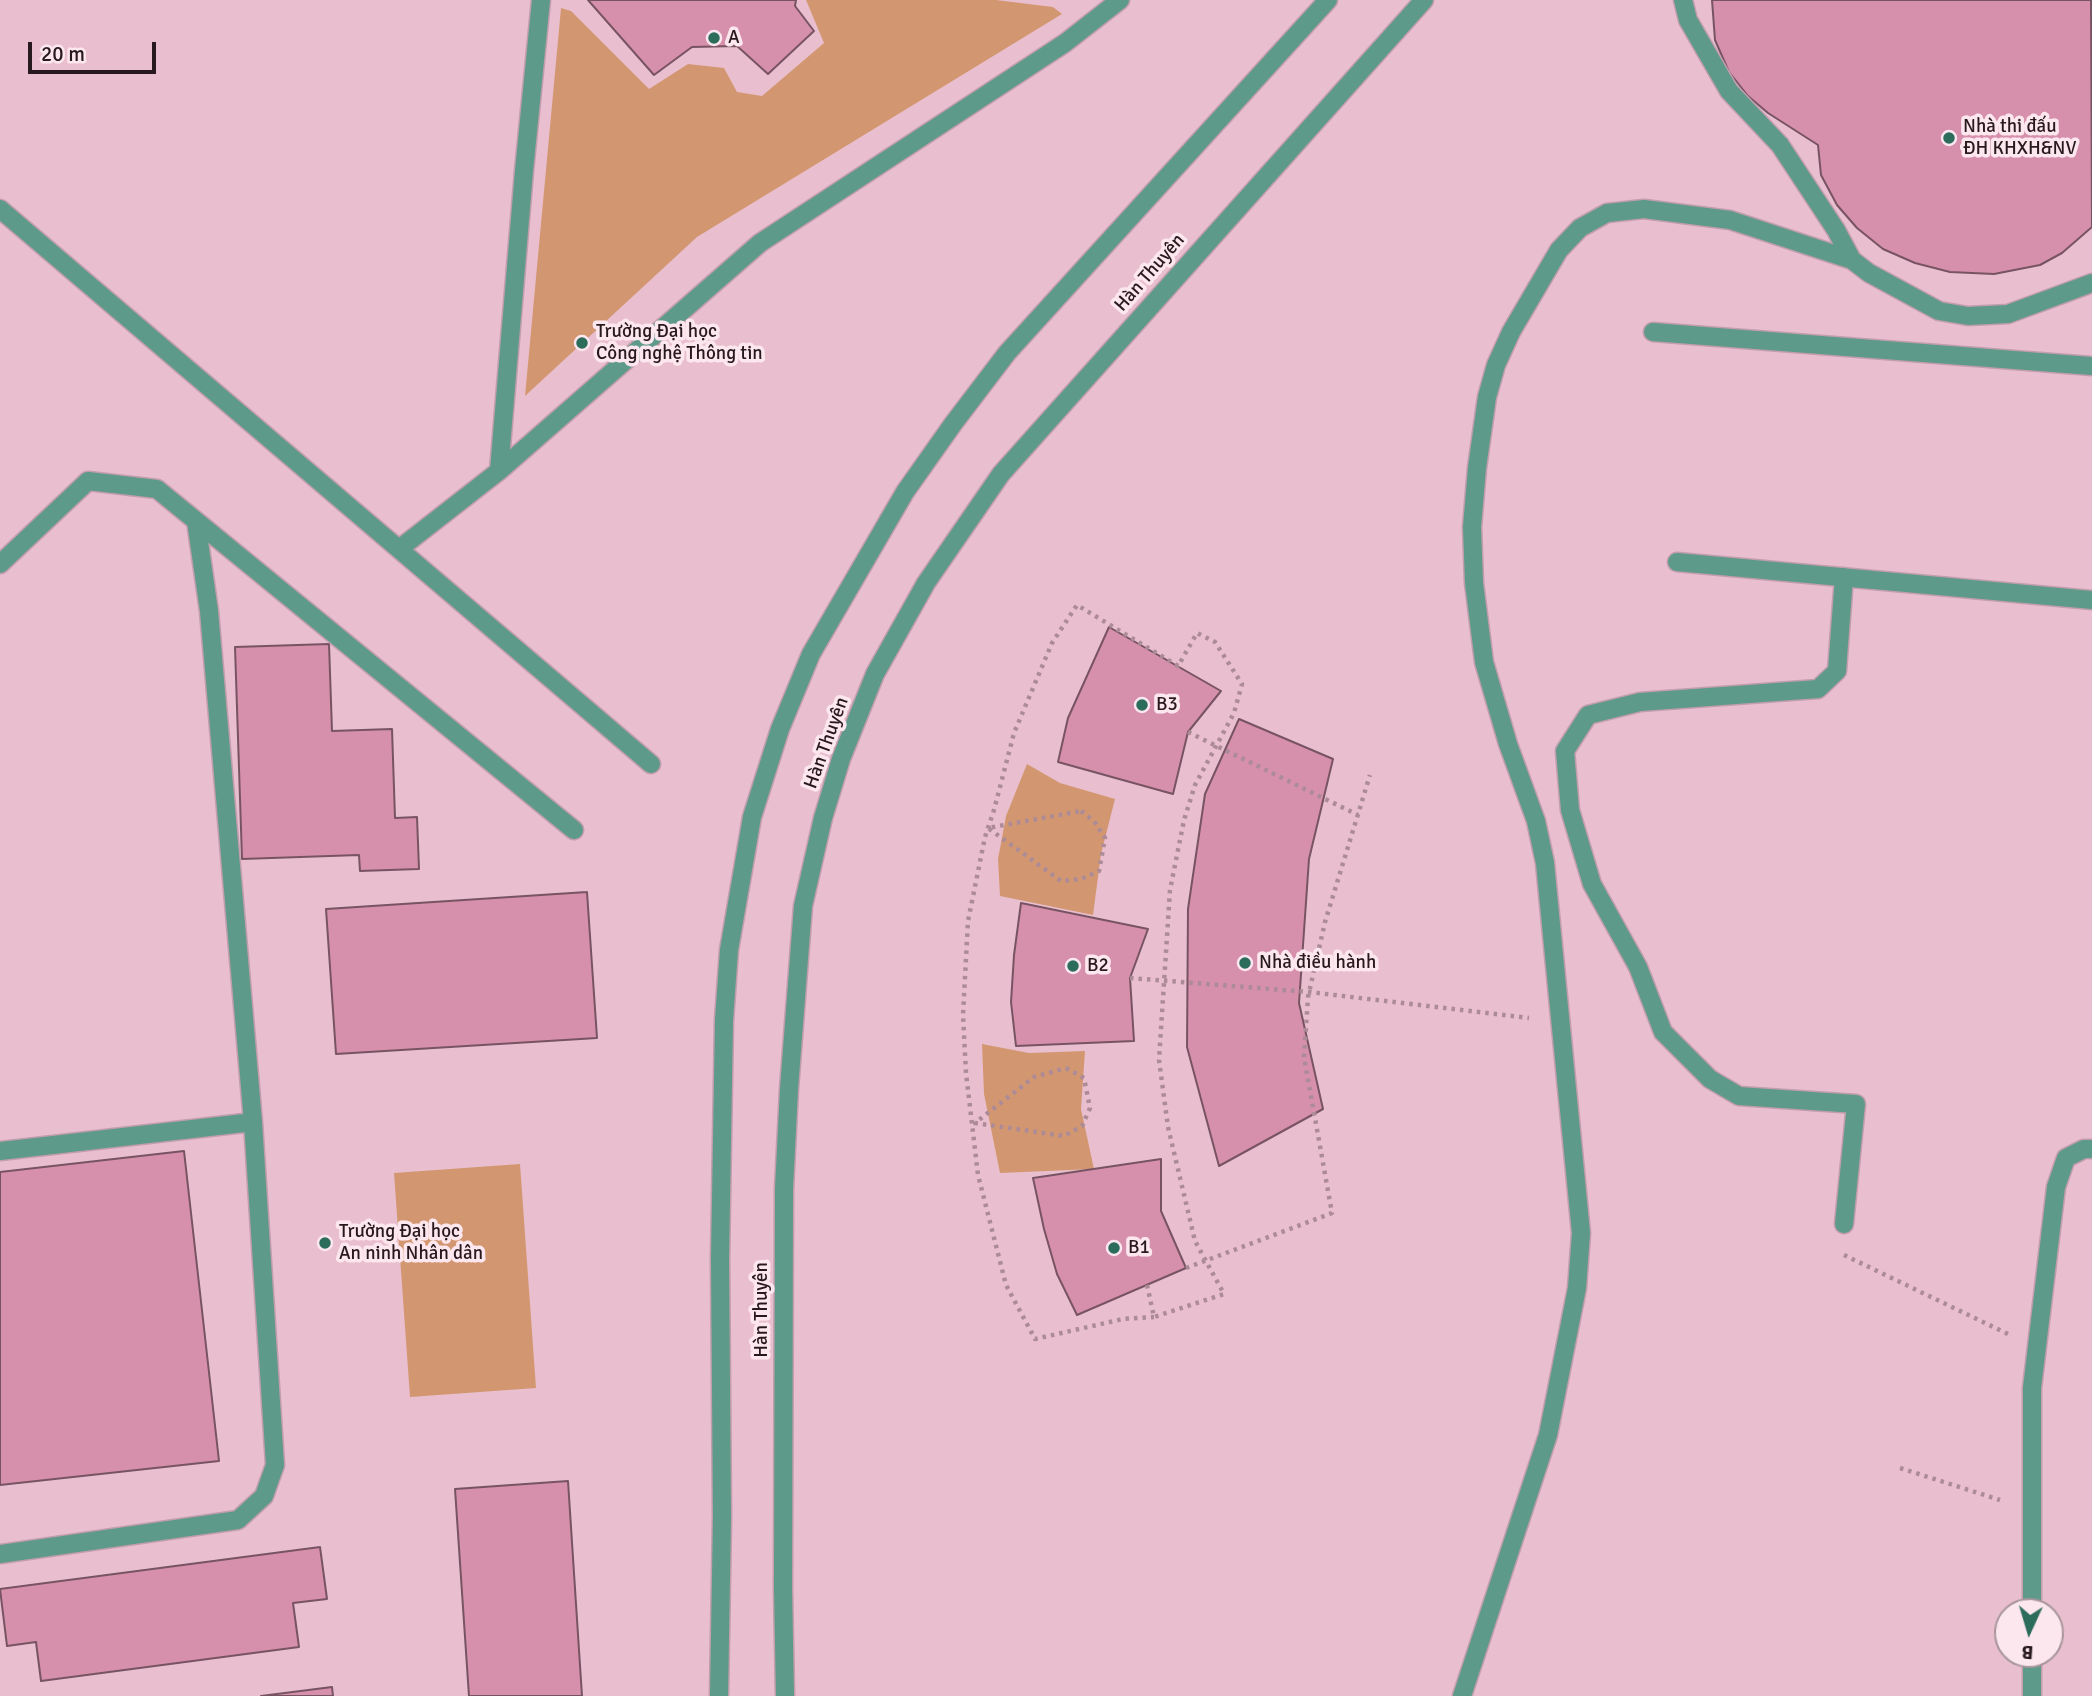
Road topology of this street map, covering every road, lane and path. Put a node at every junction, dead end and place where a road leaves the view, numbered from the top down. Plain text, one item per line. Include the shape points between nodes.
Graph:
1 (541, 0) edge
2 (1120, 0) edge
3 (1328, 0) edge
4 (1424, 0) edge
5 (1683, 0) edge
6 (0, 209) edge
7 (1852, 260) junction
8 (2092, 283) edge
9 (1653, 332) dead end
10 (2092, 366) edge
11 (499, 471) junction
12 (196, 521) junction
13 (399, 550) junction
14 (1677, 562) dead end
15 (0, 564) edge
16 (1844, 577) junction
17 (2092, 600) edge
18 (1188, 732) dead end
19 (1216, 746) junction
20 (651, 764) dead end
21 (1370, 775) dead end
22 (1358, 815) junction
23 (988, 828) junction
24 (574, 830) dead end
25 (1129, 978) dead end
26 (1165, 981) junction
27 (1309, 992) junction
28 (1561, 1022) junction
29 (253, 1122) junction
30 (975, 1123) joint
31 (2092, 1149) edge
32 (0, 1152) edge
33 (1844, 1224) dead end
34 (1843, 1255) dead end
35 (1206, 1261) junction
36 (1186, 1268) dead end
37 (1147, 1285) dead end
38 (1154, 1317) junction
39 (2036, 1348) junction
40 (1900, 1468) dead end
41 (2031, 1510) junction
42 (0, 1554) edge
43 (2032, 1598) edge
44 (2032, 1668) edge
45 (719, 1696) edge
46 (785, 1696) edge
47 (1462, 1696) edge
48 (2032, 1696) edge

1 - 11 street
2 - 11 street via 1065,43 760,243
3 - 45 street via 1007,353 953,424 905,492 811,654 780,729 752,817 729,950 724,1020
4 - 46 street, Hàn Thuyên via 1001,474 919,594 875,674 841,759 803,906 789,1089 784,1189
5 - 7 street via 1688,20 1729,92 1780,145
6 - 13 street
7 - 8 street via 1939,311 1968,316 2008,314
7 - 28 street via 1730,220 1644,209 1607,213 1580,228 1559,250 1496,365 1476,480 1474,583 1484,662 1545,863
9 - 10 street
11 - 13 street
12 - 15 street via 157,489 88,481
12 - 24 street
12 - 29 street via 209,611
13 - 20 street
14 - 16 street
16 - 17 street
16 - 33 street via 1838,671 1818,689 1640,702 1588,715 1566,751 1570,810 1592,884 1638,967 1663,1032 1710,1079 1739,1096 1856,1104
18 - 19 path
19 - 22 path
19 - 23 path via 1234,713 1242,684 1215,642 1197,633 1178,666 1077,605 1052,643 1014,733
19 - 26 path via 1195,785 1184,820 1170,890
21 - 22 path
22 - 27 path
23 - 23 path via 1061,881 1099,871 1105,838 1081,811
23 - 38 path via 968,921 963,1015 978,1175 1006,1285 1035,1339 1123,1319
25 - 26 path
26 - 27 path
26 - 35 path via 1159,1060 1168,1127 1195,1241
27 - 28 path
27 - 35 path via 1304,1057 1332,1213
28 - 47 street via 1581,1233 1577,1288 1548,1435
29 - 32 street
29 - 42 street via 275,1465 264,1496 238,1520
30 - 30 path via 1064,1136 1082,1126 1090,1108 1084,1078 1066,1068 1034,1077
31 - 39 street via 2066,1158 2056,1187
34 - 39 path
35 - 36 path
35 - 38 path via 1224,1294
37 - 38 path
39 - 41 street
40 - 41 path
41 - 43 street
44 - 48 street

